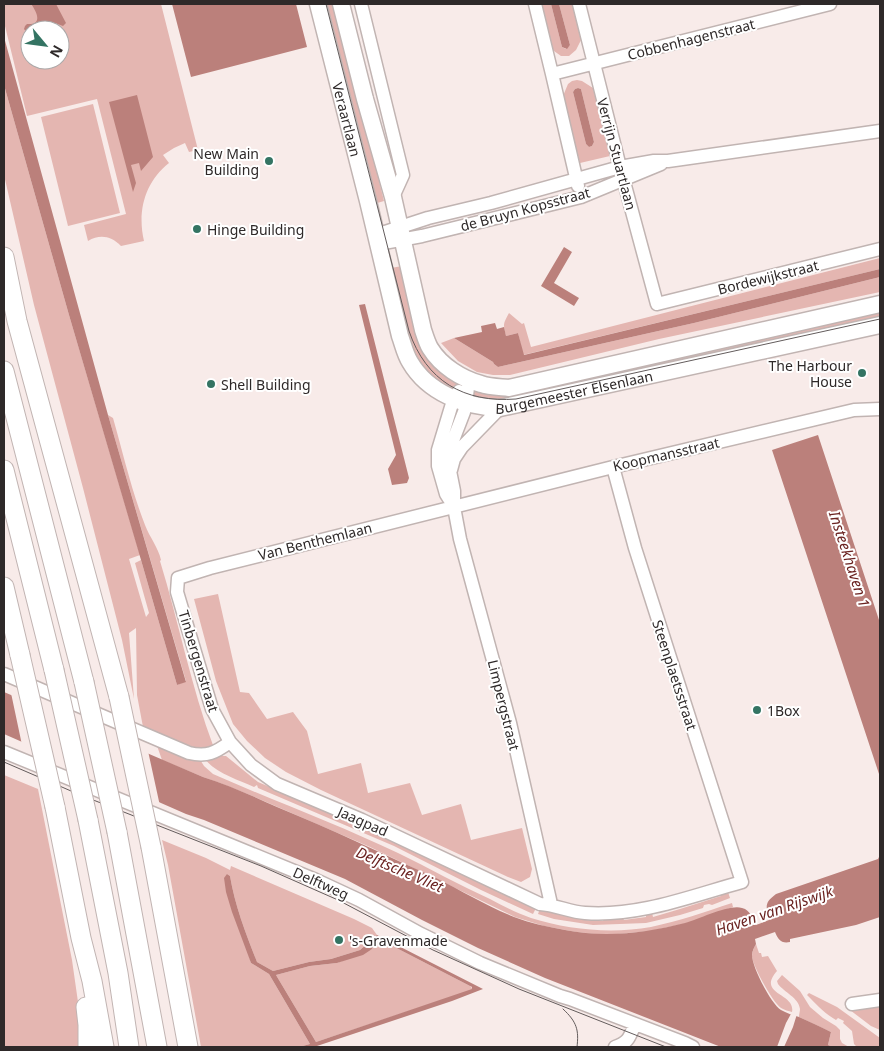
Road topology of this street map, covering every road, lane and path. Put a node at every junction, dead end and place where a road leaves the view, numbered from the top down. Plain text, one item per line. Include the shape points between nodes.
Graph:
1 (318, 4) edge
2 (341, 4) edge
3 (361, 4) edge
4 (534, 4) edge
5 (579, 4) edge
6 (830, 4) edge
7 (594, 63) junction
8 (552, 74) junction
9 (880, 131) edge
10 (668, 161) junction
11 (620, 167) junction
12 (576, 179) junction
13 (624, 180) junction
14 (581, 197) junction
15 (392, 198) junction
16 (401, 234) junction
17 (377, 240) junction
18 (880, 249) edge
19 (4, 257) edge
20 (4, 285) edge
21 (657, 304) joint
22 (880, 304) edge
23 (17, 321) junction
24 (880, 325) edge
25 (4, 371) edge
26 (469, 380) junction
27 (460, 401) junction
28 (500, 408) junction
29 (880, 409) edge
30 (613, 467) junction
31 (4, 470) edge
32 (451, 472) junction
33 (454, 506) junction
34 (178, 578) joint
35 (4, 587) edge
36 (4, 674) edge
37 (230, 742) junction
38 (4, 752) edge
39 (742, 882) joint
40 (551, 904) junction
41 (81, 938) junction
42 (880, 1000) edge
43 (852, 1004) dead end
44 (634, 1024) junction
45 (88, 1047) edge
46 (104, 1047) edge
47 (129, 1047) edge
48 (157, 1047) edge
49 (188, 1047) edge
50 (614, 1047) edge
51 (692, 1047) edge

1 - 17 main road, Veraartlaan
2 - 15 main road, Veraartlaan
3 - 15 street via 403,174
4 - 8 street
5 - 7 street, Verrijn Stuartlaan
6 - 7 street, Cobbenhagenstraat
7 - 8 street, Cobbenhagenstraat
7 - 11 street, Verrijn Stuartlaan
8 - 12 street
9 - 10 street, de Bruyn Kopsstraat
10 - 11 street, de Bruyn Kopsstraat via 654,160
10 - 13 street, de Bruyn Kopsstraat
11 - 12 street, de Bruyn Kopsstraat
11 - 13 street, Verrijn Stuartlaan
12 - 14 street
12 - 16 street, de Bruyn Kopsstraat via 428,218
13 - 14 street, de Bruyn Kopsstraat
13 - 21 street, Verrijn Stuartlaan
14 - 16 street, de Bruyn Kopsstraat via 425,235
15 - 16 main road, Veraartlaan
16 - 17 street, de Bruyn Kopsstraat
16 - 26 main road, Burgemeester Elsenlaan via 423,330 430,347 450,370
17 - 27 main road, Burgemeester Elsenlaan via 409,361 424,380
18 - 21 street, Bordewijkstraat
19 - 23 highway
20 - 23 highway
22 - 26 main road, Burgemeester Elsenlaan via 509,388
23 - 49 highway, bridge via 119,697
24 - 28 main road, Burgemeester Elsenlaan
25 - 48 highway, bridge via 84,682 117,832
26 - 27 street, Limpergstraat via 459,391
27 - 28 main road, Burgemeester Elsenlaan
27 - 32 street, Limpergstraat via 464,412 447,456
27 - 33 street, Limpergstraat via 451,407 438,450 438,466 446,494
28 - 32 street, Limpergstraat via 462,447
29 - 30 street, Koopmansstraat via 854,410
30 - 33 street, Koopmansstraat
30 - 39 street, Steenplaetsstraat via 635,548
31 - 47 highway, bridge via 88,820
32 - 33 street, Limpergstraat
33 - 34 street, Van Benthemlaan
33 - 40 street, Limpergstraat via 510,724
34 - 37 street, Tinbergenstraat via 177,592 212,709
35 - 41 highway, bridge via 55,807
36 - 37 street via 189,753 200,756 213,753
37 - 40 street, Jaagpad via 251,766 277,784 362,820 540,904
38 - 44 street, Delftweg via 316,880 480,963
39 - 40 street, Jaagpad via 659,906 620,913 583,913
41 - 45 highway
41 - 46 highway
42 - 43 street
44 - 50 street via 624,1044
44 - 51 street, Delftweg

